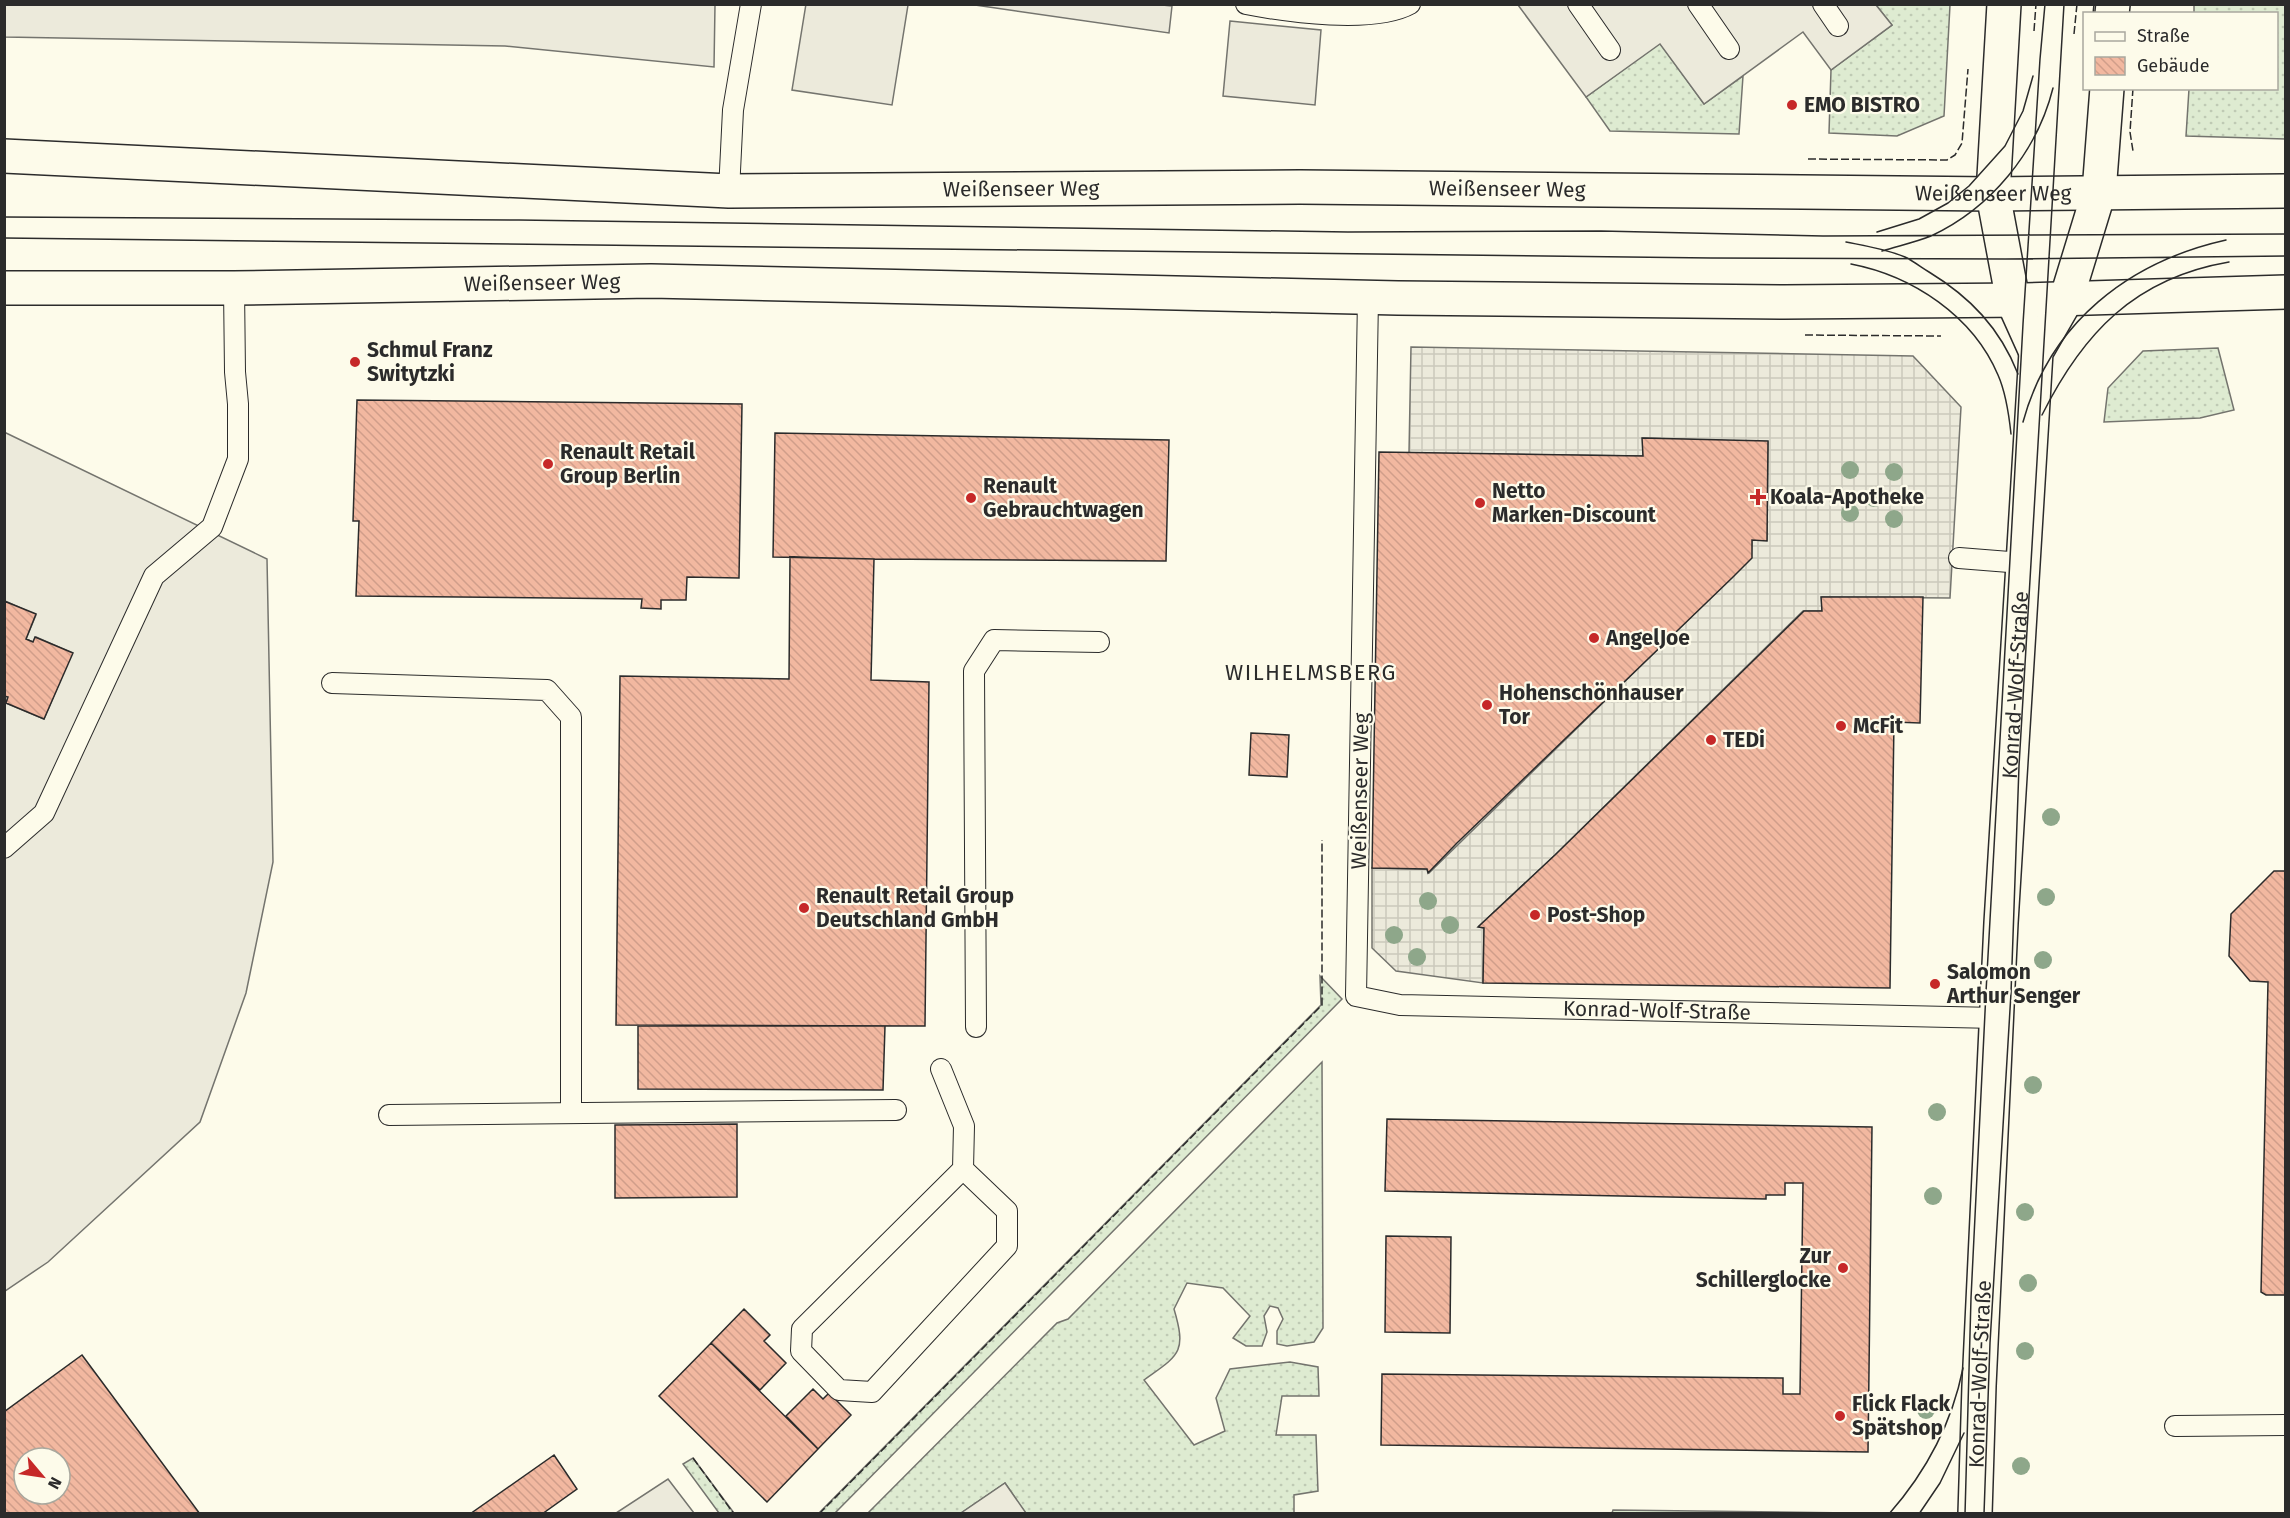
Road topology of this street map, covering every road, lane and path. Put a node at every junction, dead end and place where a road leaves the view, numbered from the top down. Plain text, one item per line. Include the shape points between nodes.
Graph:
1 (751, 4) edge
2 (1246, 4) edge
3 (1410, 4) edge
4 (1578, 4) edge
5 (1698, 4) edge
6 (1823, 4) edge
7 (2004, 4) edge
8 (1838, 27) dead end
9 (1729, 48) dead end
10 (1610, 50) dead end
11 (2107, 90) edge
12 (4, 156) edge
13 (2286, 190) edge
14 (729, 191) junction
15 (2099, 192) junction
16 (1993, 194) junction
17 (4, 288) edge
18 (234, 288) junction
19 (2286, 292) edge
20 (1368, 298) junction
21 (2066, 300) junction
22 (2013, 301) junction
23 (2036, 352) junction
24 (1959, 558) dead end
25 (2022, 563) junction
26 (1099, 642) dead end
27 (332, 683) dead end
28 (4, 848) edge
29 (1356, 996) joint
30 (1996, 1018) junction
31 (976, 1027) dead end
32 (941, 1069) dead end
33 (896, 1110) dead end
34 (571, 1113) junction
35 (389, 1115) dead end
36 (963, 1169) junction
37 (2286, 1425) edge
38 (2175, 1426) dead end
39 (1975, 1514) edge

1 - 14 lane via 733,110
2 - 3 lane via 1351,15 1399,10
4 - 10 lane
5 - 9 lane
6 - 8 lane
7 - 16 main road, Konrad-Wolf-Straße
11 - 15 main road, Konrad-Wolf-Straße
12 - 14 main road, Weißenseer Weg
13 - 15 main road, Weißenseer Weg
14 - 16 main road, Weißenseer Weg via 1300,187
15 - 16 main road, Weißenseer Weg
15 - 21 main road, Konrad-Wolf-Straße
16 - 22 main road, Konrad-Wolf-Straße
17 - 18 main road, Weißenseer Weg
18 - 20 main road, Weißenseer Weg via 651,281
18 - 28 lane via 238,459 212,527 154,576 44,813
19 - 21 main road, Weißenseer Weg
20 - 22 main road, Weißenseer Weg
20 - 29 lane, Weißenseer Weg
21 - 22 main road, Weißenseer Weg
21 - 23 main road, Konrad-Wolf-Straße
22 - 23 main road, Konrad-Wolf-Straße
23 - 25 main road, Konrad-Wolf-Straße
24 - 25 lane
25 - 30 main road, Konrad-Wolf-Straße
26 - 31 lane via 994,640 974,671
27 - 34 lane via 547,690 571,717
29 - 30 lane, Konrad-Wolf-Straße via 1400,1005
30 - 39 main road, Konrad-Wolf-Straße
32 - 36 lane via 964,1126
33 - 34 lane
34 - 35 lane
36 - 36 lane via 1007,1211 1007,1246 872,1392 839,1390 801,1351 801,1329
37 - 38 lane

